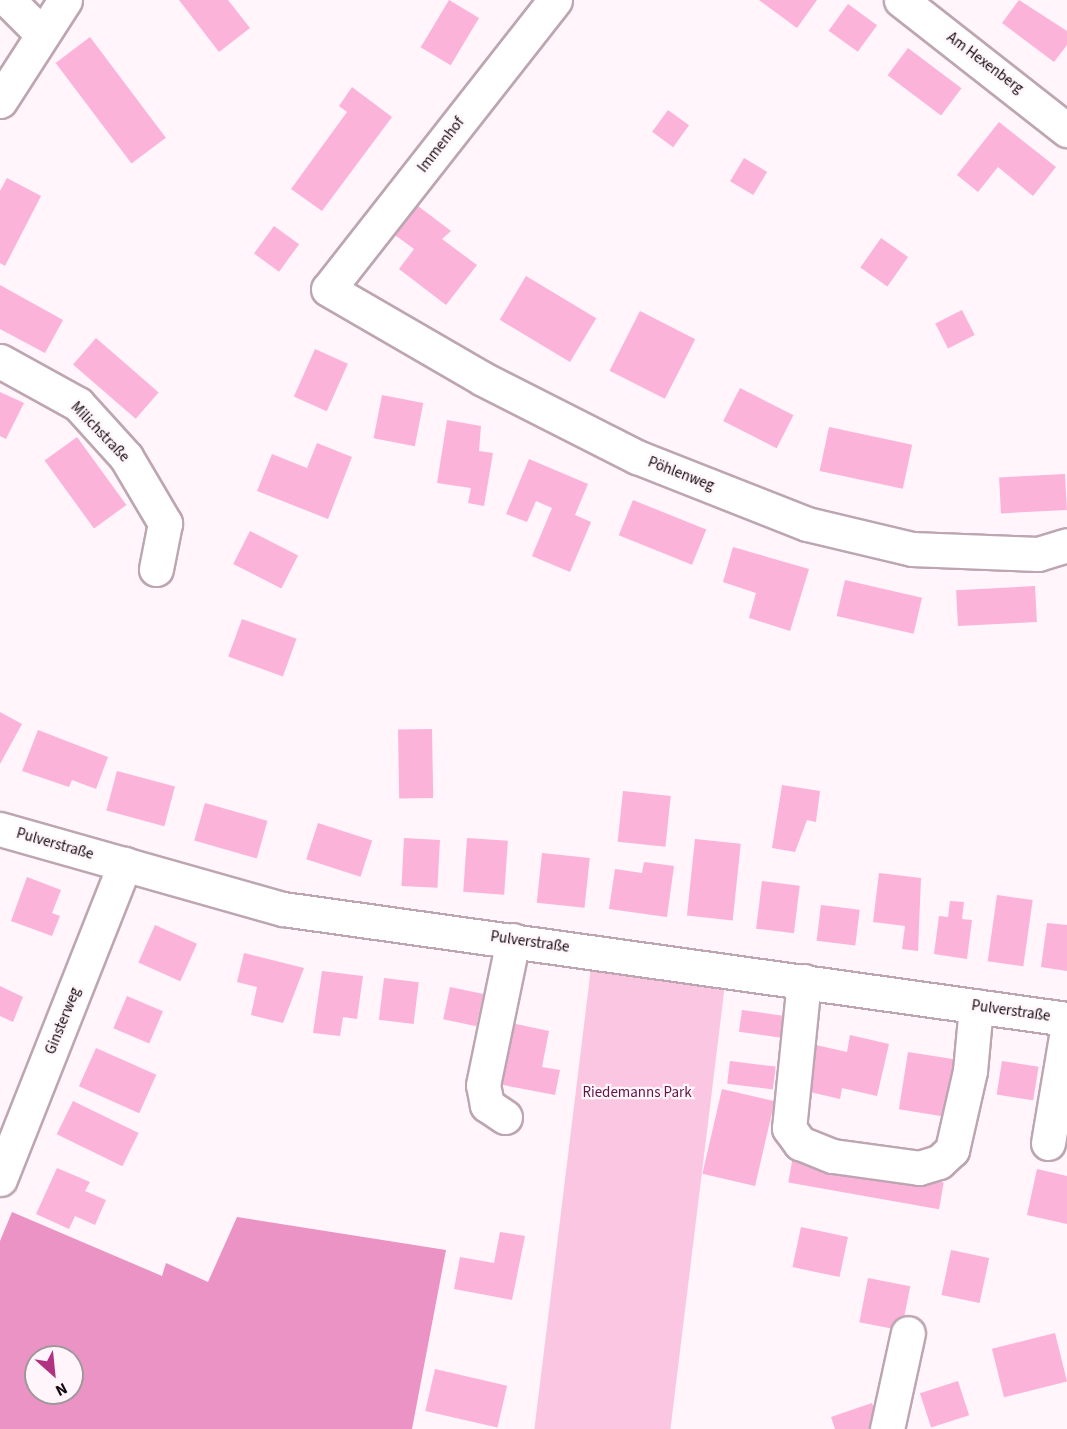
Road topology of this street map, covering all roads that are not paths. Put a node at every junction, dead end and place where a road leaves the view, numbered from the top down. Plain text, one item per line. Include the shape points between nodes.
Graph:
1 (8, 0) edge
2 (65, 0) edge
3 (555, 0) edge
4 (901, 0) edge
5 (40, 32) junction
6 (0, 101) edge
7 (1067, 130) edge
8 (328, 289) joint
9 (0, 361) edge
10 (1067, 545) edge
11 (156, 569) dead end
12 (0, 829) edge
13 (125, 864) junction
14 (513, 940) junction
15 (804, 981) junction
16 (976, 1006) junction
17 (1067, 1019) edge
18 (1067, 1031) edge
19 (505, 1117) dead end
20 (1048, 1143) dead end
21 (0, 1179) edge
22 (908, 1333) dead end
23 (887, 1429) edge

1 - 5 street
2 - 5 street
3 - 8 street, Immenhof
4 - 7 street, Am Hexenberg
5 - 6 street
8 - 10 street, Pöhlenweg via 483,379 637,457 807,524 912,549 1038,554
9 - 11 street, Milichstraße via 78,404 126,456 165,523
12 - 13 street, Pulverstraße
13 - 14 street, Pulverstraße via 283,909
13 - 21 street, Ginsterweg
14 - 15 street, Pulverstraße
14 - 19 street via 483,1085 487,1105
15 - 16 street, Pulverstraße
15 - 16 street via 789,1128 800,1143 833,1156 919,1168 939,1162 952,1150 970,1071
16 - 17 street, Pulverstraße
18 - 20 street
22 - 23 street

